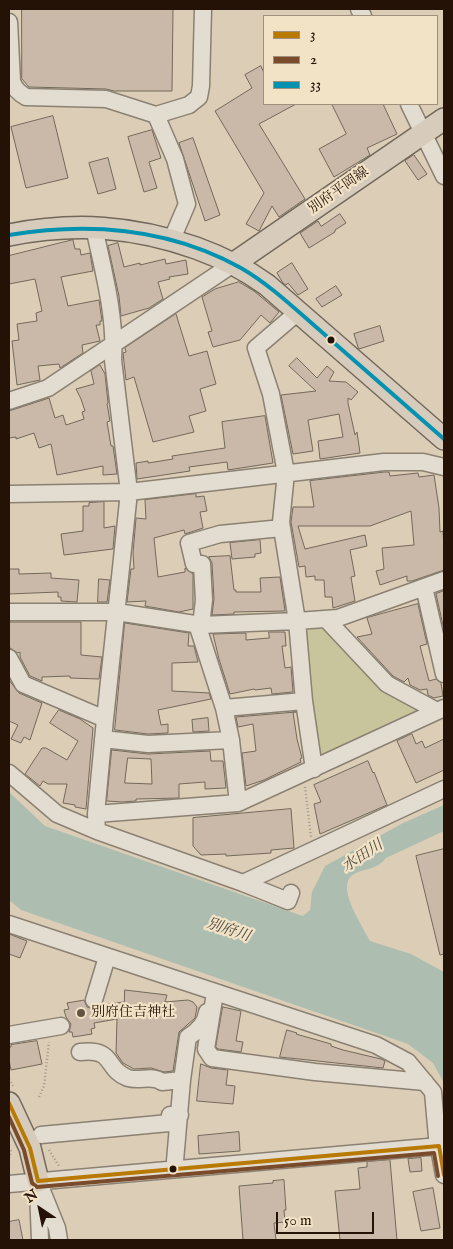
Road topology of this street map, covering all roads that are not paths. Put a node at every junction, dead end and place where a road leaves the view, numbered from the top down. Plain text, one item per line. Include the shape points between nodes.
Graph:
1 (203, 9) edge
2 (9, 22) edge
3 (410, 105) edge
4 (156, 115) junction
5 (444, 119) edge
6 (424, 132) junction
7 (444, 176) edge
8 (94, 227) junction
9 (9, 236) edge
10 (170, 239) junction
11 (233, 264) junction
12 (298, 312) junction
13 (114, 345) junction
14 (9, 401) edge
15 (444, 438) edge
16 (444, 467) edge
17 (286, 473) junction
18 (129, 492) junction
19 (9, 494) edge
20 (282, 528) junction
21 (444, 580) edge
22 (424, 587) junction
23 (9, 612) edge
24 (117, 612) junction
25 (326, 619) junction
26 (297, 621) junction
27 (199, 624) junction
28 (9, 658) edge
29 (444, 674) edge
30 (304, 700) junction
31 (224, 708) junction
32 (441, 710) edge
33 (104, 719) junction
34 (103, 739) junction
35 (231, 740) junction
36 (309, 771) junction
37 (9, 773) edge
38 (444, 789) edge
39 (238, 803) junction
40 (96, 814) junction
41 (97, 831) junction
42 (243, 883) junction
43 (291, 893) dead end
44 (9, 924) edge
45 (107, 956) junction
46 (189, 984) junction
47 (215, 993) junction
48 (94, 1000) dead end
49 (55, 1027) road end
50 (9, 1035) edge
51 (80, 1052) dead end
52 (182, 1080) junction
53 (425, 1082) junction
54 (11, 1095) edge
55 (172, 1116) junction
56 (33, 1136) junction
57 (439, 1146) junction
58 (175, 1161) dead end
59 (444, 1175) edge
60 (38, 1181) junction
61 (9, 1184) edge
62 (40, 1240) edge
63 (59, 1240) edge

1 - 4 street via 199,97 189,105
2 - 4 street via 12,81 18,92 26,97 106,100
3 - 6 street
4 - 10 street via 175,159 187,204
5 - 6 main road, 別府平岡線
6 - 7 street
6 - 11 main road, 別府平岡線
8 - 9 main road via 31,231
8 - 10 main road
8 - 13 street
10 - 11 main road
11 - 12 main road via 253,274
11 - 13 street
12 - 15 main road
12 - 17 street via 256,348 271,394
13 - 14 street via 48,388
13 - 18 street via 113,360
16 - 17 street via 423,462 384,462
17 - 18 street
17 - 20 street
18 - 19 street
18 - 24 street
20 - 26 street
20 - 27 street via 220,534 189,543 194,564 202,564 204,600
21 - 22 street
22 - 25 street via 338,618
22 - 29 street
23 - 24 street
24 - 27 street
24 - 33 street
25 - 26 street
25 - 32 street via 387,684
26 - 27 street
26 - 30 street
27 - 31 street
28 - 33 street via 23,684
30 - 31 street
30 - 36 street
31 - 35 street
32 - 36 street
33 - 34 street
34 - 35 street via 148,744
34 - 40 street
35 - 39 street
36 - 39 street
37 - 41 street via 57,814
38 - 42 street
39 - 40 street
40 - 41 street
41 - 42 street
42 - 43 street via 288,900
44 - 45 street
45 - 46 street
45 - 48 street
46 - 47 street
46 - 52 street via 205,1002 206,1017 201,1027 188,1037
47 - 53 street via 376,1045 408,1062
47 - 53 street via 206,1049 212,1058
49 - 50 street
51 - 52 street via 93,1051 103,1055 115,1071 130,1078 151,1077 162,1082
52 - 55 street
53 - 57 street via 433,1092
54 - 56 main road
55 - 56 street via 38,1130
55 - 58 street
56 - 60 main road via 30,1148
57 - 59 street
57 - 60 street
60 - 61 street
60 - 62 street
60 - 63 street

